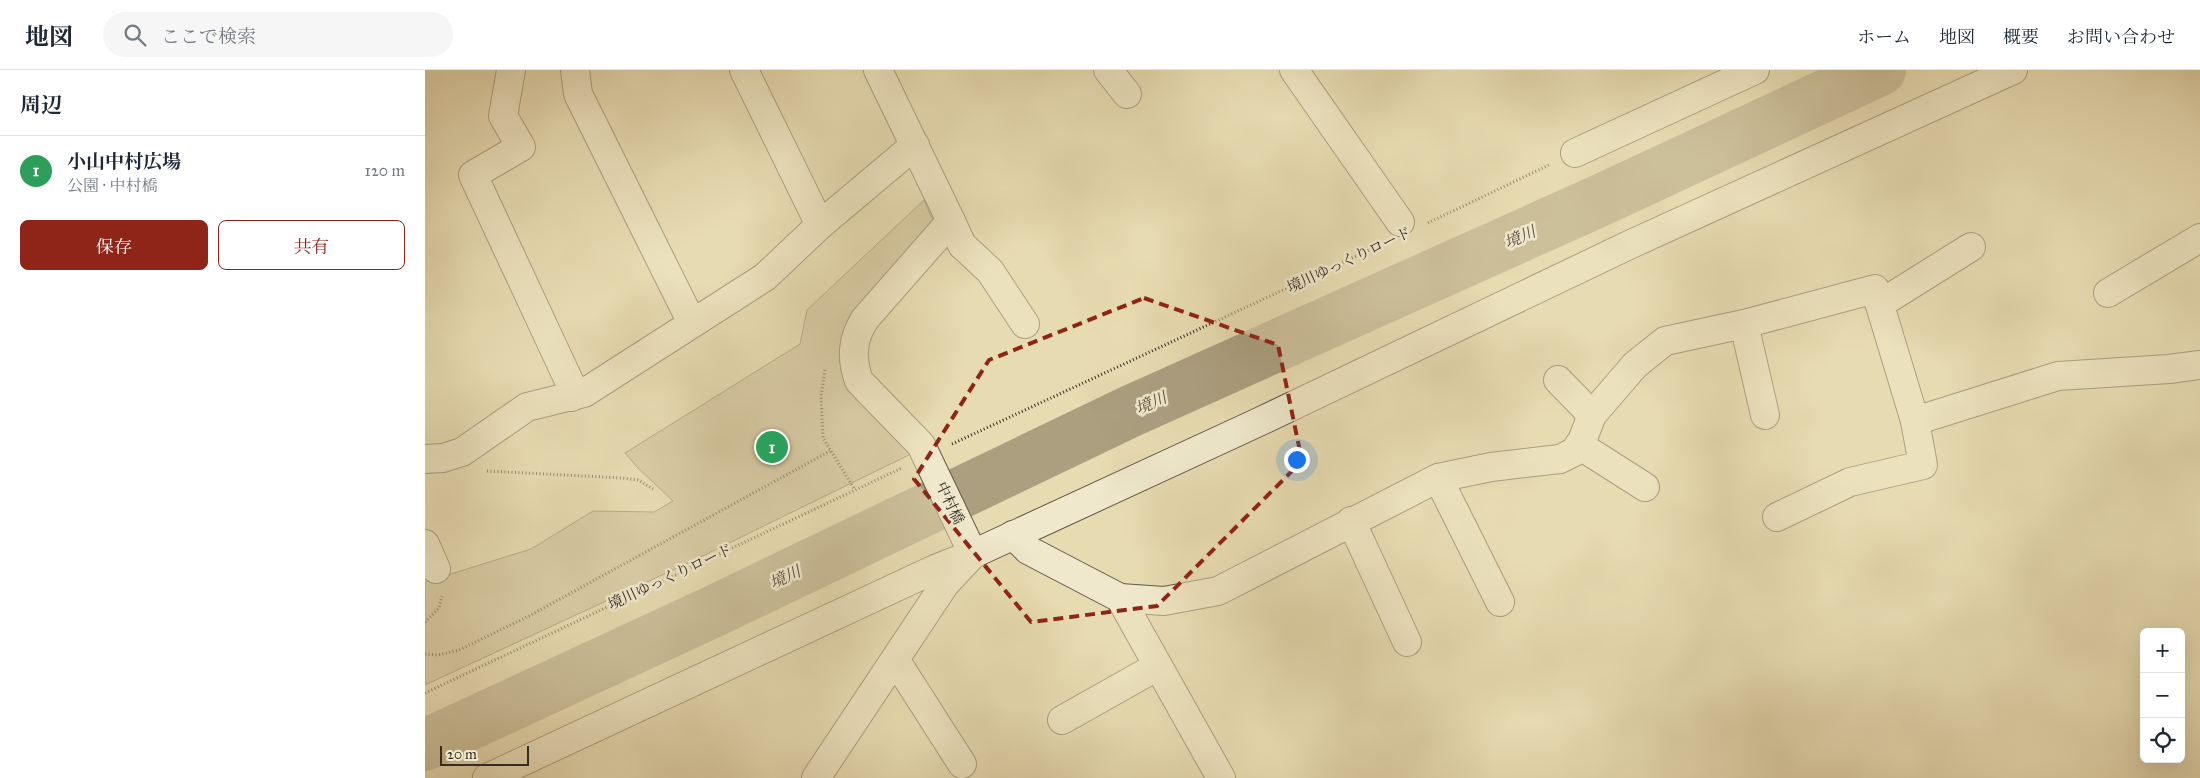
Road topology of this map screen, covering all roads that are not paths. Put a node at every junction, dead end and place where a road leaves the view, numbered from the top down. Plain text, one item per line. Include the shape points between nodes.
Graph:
1 (511, 70) edge
2 (575, 70) edge
3 (744, 70) edge
4 (878, 70) edge
5 (1108, 70) edge
6 (1294, 70) edge
7 (1755, 70) edge
8 (2013, 70) edge
9 (1127, 94) dead end
10 (915, 145) junction
11 (1575, 153) road end
12 (951, 222) junction
13 (820, 225) junction
14 (1405, 229) road end
15 (2200, 238) edge
16 (1971, 247) dead end
17 (2108, 292) dead end
18 (1879, 304) junction
19 (692, 323) junction
20 (1025, 324) dead end
21 (1744, 324) junction
22 (2200, 365) edge
23 (1558, 380) dead end
24 (571, 397) junction
25 (1592, 415) junction
26 (1765, 415) dead end
27 (1915, 421) junction
28 (1579, 445) junction
29 (430, 453) edge
30 (1438, 478) junction
31 (1645, 486) dead end
32 (1777, 517) dead end
33 (1351, 522) junction
34 (1013, 535) junction
35 (425, 544) edge
36 (971, 548) junction
37 (436, 569) dead end
38 (1119, 598) junction
39 (1500, 602) dead end
40 (1407, 642) dead end
41 (892, 664) junction
42 (1158, 666) junction
43 (1062, 720) dead end
44 (963, 764) dead end
45 (487, 778) edge
46 (816, 778) edge
47 (1221, 778) edge

1 - 24 street via 503,116 521,147 473,175 570,383
2 - 19 street via 578,94
3 - 13 street
4 - 10 street
5 - 9 street
6 - 14 street
7 - 11 street
8 - 34 street via 1629,245
10 - 12 street
10 - 13 street
12 - 20 street via 962,245 990,270
12 - 36 street, 中村橋 via 865,318 854,342 853,356 859,381 921,444 919,465
13 - 19 street via 765,277
15 - 17 street
16 - 18 street
18 - 21 street via 1875,289
18 - 27 street
19 - 24 street via 584,393
21 - 25 street via 1665,341 1635,366
21 - 26 street
22 - 27 street via 2058,376
23 - 25 street
24 - 29 street via 527,407 462,452
25 - 28 street
27 - 32 street via 1923,465 1850,482
28 - 30 street via 1574,452 1560,459 1491,467
28 - 31 street
30 - 33 street
30 - 39 street
33 - 38 street via 1219,591 1164,601
33 - 40 street
34 - 36 street
34 - 38 street via 1028,550
35 - 37 street
36 - 41 street
36 - 45 street via 935,569
38 - 42 street
41 - 44 street via 900,668
41 - 46 street
42 - 43 street
42 - 47 street

